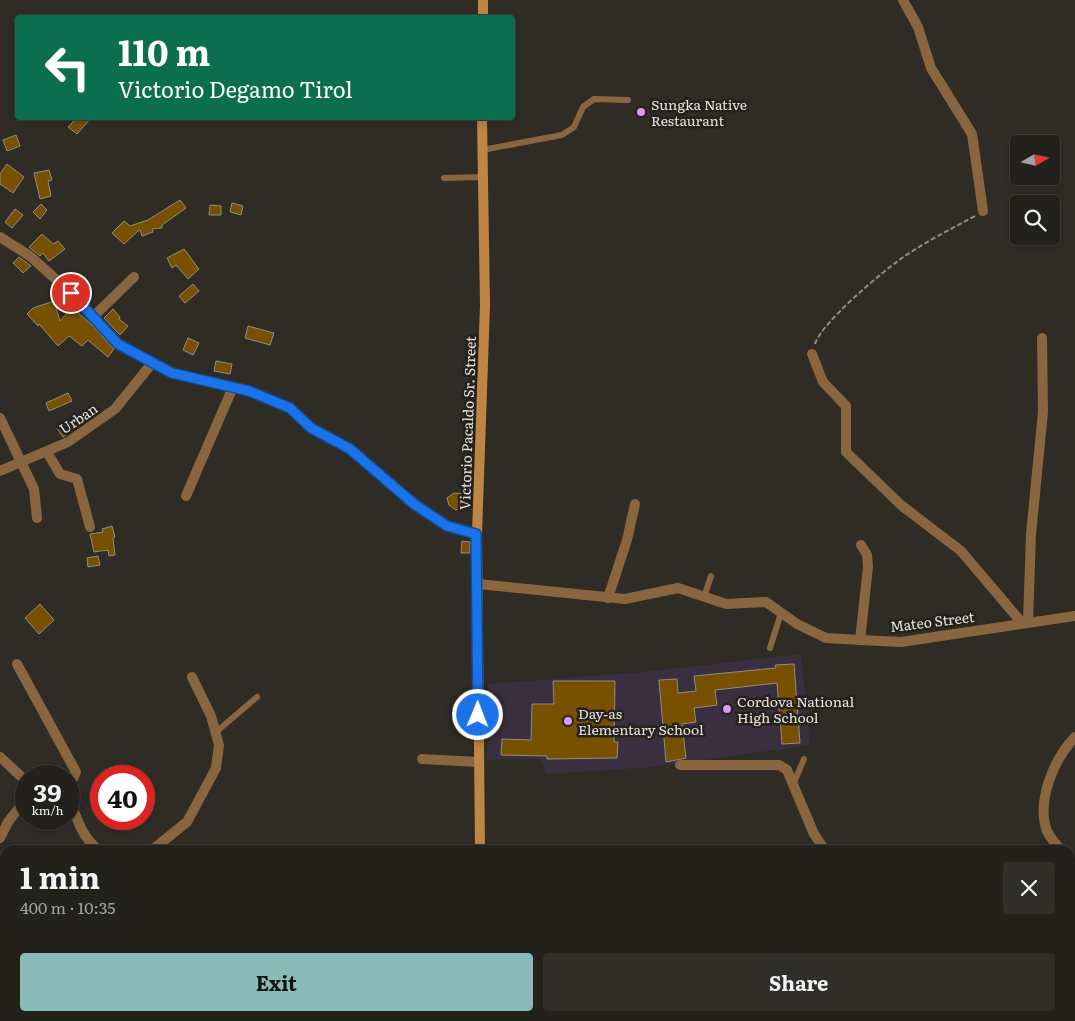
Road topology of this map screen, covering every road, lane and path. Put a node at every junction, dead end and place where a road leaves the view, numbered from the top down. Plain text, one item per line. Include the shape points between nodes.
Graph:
1 (483, 0) edge
2 (903, 0) edge
3 (483, 15) edge
4 (628, 100) dead end
5 (482, 120) edge
6 (482, 150) junction
7 (483, 177) junction
8 (444, 178) dead end
9 (983, 211) joint
10 (0, 238) edge
11 (134, 278) dead end
12 (94, 316) junction
13 (1042, 338) dead end
14 (812, 354) joint
15 (153, 362) junction
16 (233, 387) junction
17 (0, 418) edge
18 (46, 452) junction
19 (21, 461) junction
20 (0, 471) edge
21 (186, 496) dead end
22 (635, 504) dead end
23 (37, 518) dead end
24 (90, 527) dead end
25 (476, 534) junction
26 (862, 544) dead end
27 (710, 576) dead end
28 (478, 584) junction
29 (704, 597) junction
30 (608, 598) junction
31 (781, 613) junction
32 (1075, 616) edge
33 (1025, 622) junction
34 (860, 640) junction
35 (770, 648) dead end
36 (17, 664) dead end
37 (192, 677) dead end
38 (257, 697) dead end
39 (216, 732) junction
40 (1075, 737) edge
41 (0, 757) edge
42 (422, 759) dead end
43 (804, 759) dead end
44 (479, 762) junction
45 (72, 765) edge
46 (680, 765) dead end
47 (15, 771) edge
48 (793, 785) junction
49 (15, 813) edge
50 (80, 827) edge
51 (0, 838) edge
52 (94, 845) edge
53 (158, 845) edge
54 (480, 845) edge
55 (822, 845) edge
56 (1057, 845) edge

1 - 3 street
2 - 9 street via 918,27 931,68 972,134
4 - 6 lane via 594,100 584,108 574,127 562,135
5 - 6 street, Victorio Pacaldo Sr. Street
6 - 7 street, Victorio Pacaldo Sr. Street
7 - 8 lane
7 - 25 street, Victorio Pacaldo Sr. Street via 485,323
9 - 14 path via 904,257 846,305 817,336
10 - 12 street via 30,256
11 - 12 street
12 - 15 street via 118,344
13 - 33 street via 1043,412
14 - 33 street via 823,382 846,406 846,452 901,505 961,551
15 - 16 street via 172,373
15 - 18 street, Urban via 115,410 68,442
16 - 21 street
16 - 25 street via 290,408 311,428 350,449 414,504 447,526
17 - 19 street
18 - 19 street, Urban
18 - 24 street via 60,474 77,479
19 - 20 street, Urban
19 - 23 street via 34,489
22 - 30 street
25 - 28 street, Victorio Pacaldo Sr. Street
26 - 34 street via 868,567
27 - 29 lane
28 - 30 street, Mateo Street
28 - 44 street, Victorio Pacaldo Sr. Street
29 - 30 street, Mateo Street via 678,588 625,599
29 - 31 street, Mateo Street via 726,604 766,602
31 - 34 street, Mateo Street via 826,638
31 - 35 lane
32 - 33 street, Mateo Street
33 - 34 street, Mateo Street via 901,642
36 - 45 street
37 - 39 street
38 - 39 lane
39 - 53 street via 219,745 216,768 187,822
40 - 56 street via 1056,762 1045,799 1044,818 1048,832
41 - 47 street
42 - 44 street
43 - 48 lane
44 - 54 street, Victorio Pacaldo Sr. Street
46 - 48 street via 779,765 787,770
48 - 55 street
49 - 51 street
50 - 52 street

